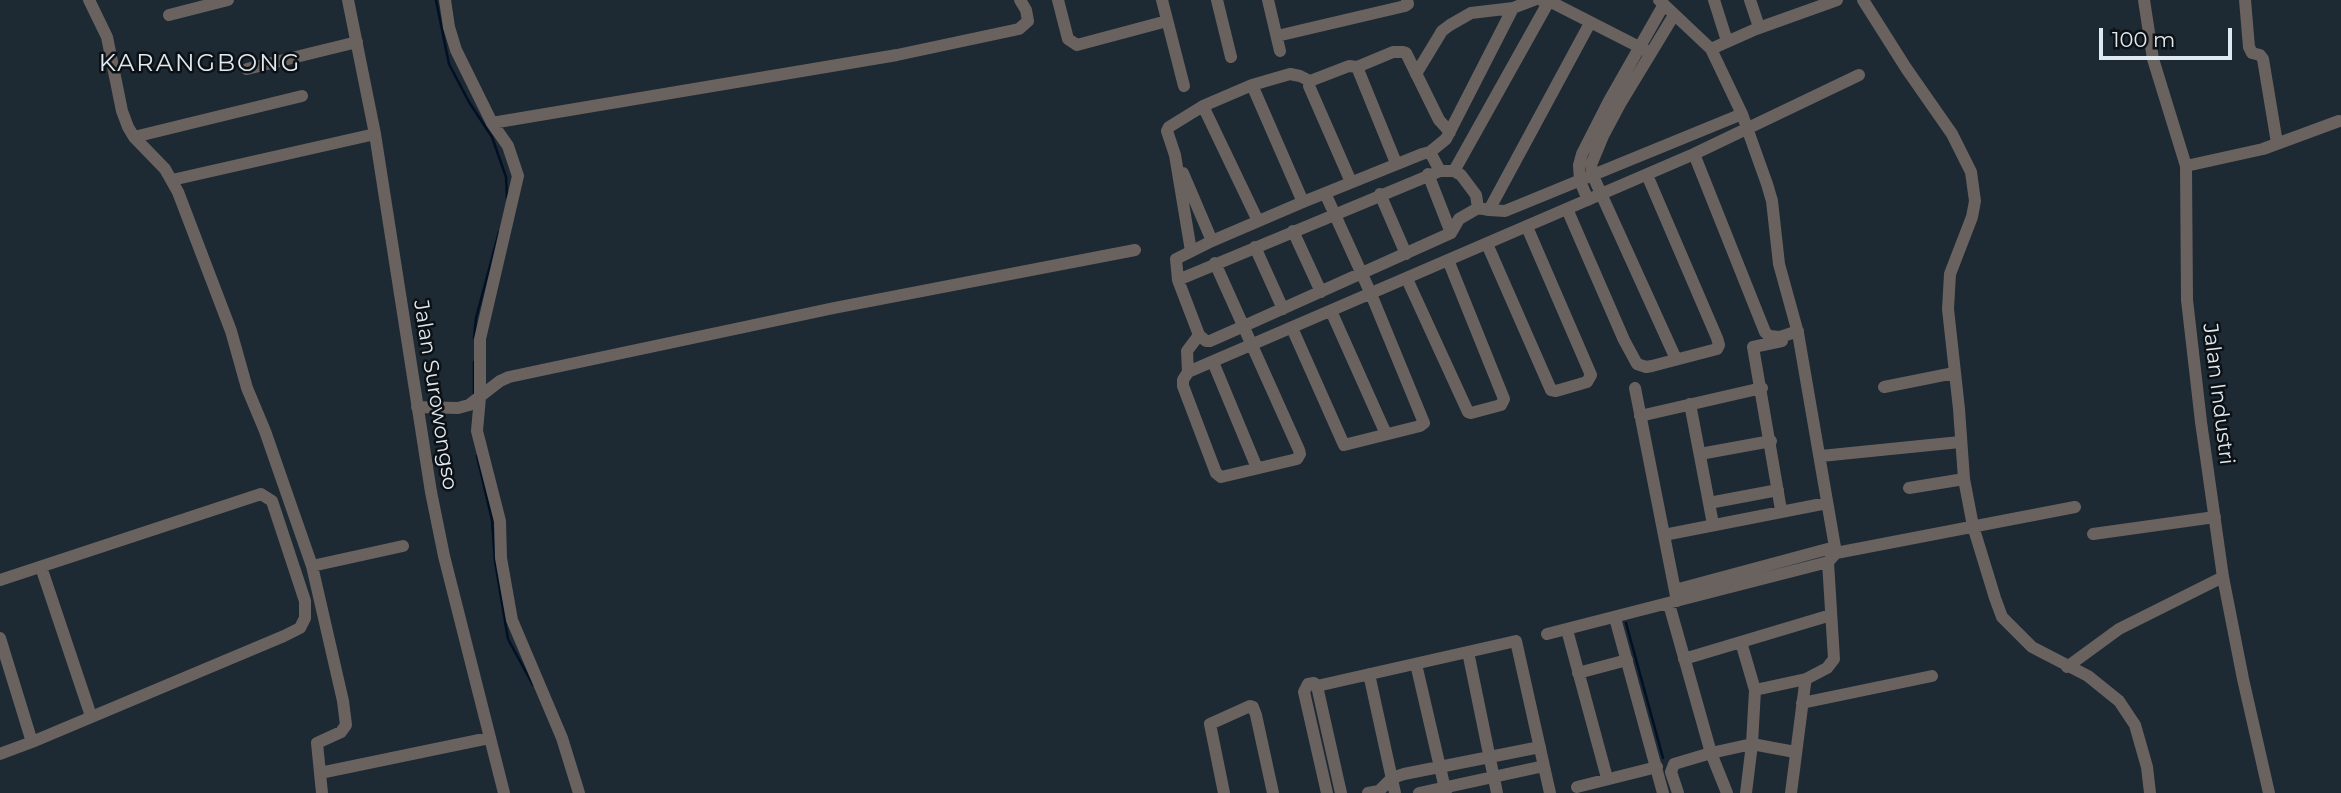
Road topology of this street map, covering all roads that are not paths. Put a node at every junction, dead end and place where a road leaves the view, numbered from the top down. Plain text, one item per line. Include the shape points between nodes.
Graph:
1 (89, 0) edge
2 (228, 0) edge
3 (348, 0) edge
4 (445, 0) edge
5 (1020, 0) edge
6 (1058, 0) edge
7 (1162, 0) edge
8 (1217, 0) edge
9 (1268, 0) edge
10 (1407, 0) edge
11 (1534, 0) edge
12 (1714, 0) edge
13 (1750, 0) edge
14 (1837, 0) edge
15 (1863, 0) edge
16 (2144, 0) edge
17 (2245, 0) edge
18 (1545, 1) edge
19 (1661, 3) edge
20 (1513, 8) junction
21 (169, 15) dead end
22 (1674, 15) junction
23 (1167, 21) junction
24 (1590, 23) junction
25 (1759, 27) junction
26 (1277, 36) junction
27 (1727, 41) junction
28 (357, 42) junction
29 (1640, 47) junction
30 (1711, 49) junction
31 (1280, 51) dead end
32 (1652, 54) junction
33 (1231, 57) dead end
34 (1357, 67) junction
35 (247, 69) dead end
36 (1416, 74) junction
37 (1859, 75) dead end
38 (1310, 81) junction
39 (1252, 85) junction
40 (1184, 86) dead end
41 (302, 96) dead end
42 (1203, 106) junction
43 (1742, 114) junction
44 (2339, 121) dead end
45 (495, 122) junction
46 (1747, 129) junction
47 (1450, 132) junction
48 (375, 134) junction
49 (138, 135) junction
50 (2277, 143) junction
51 (1430, 152) junction
52 (1694, 154) junction
53 (1175, 155) junction
54 (1396, 163) junction
55 (2186, 166) junction
56 (1454, 171) junction
57 (1434, 172) junction
58 (1647, 175) junction
59 (1593, 176) junction
60 (172, 180) junction
61 (1580, 181) junction
62 (1352, 182) junction
63 (1325, 193) junction
64 (1380, 194) junction
65 (1602, 194) junction
66 (1588, 200) junction
67 (1303, 202) junction
68 (1484, 209) junction
69 (1567, 209) junction
70 (1334, 214) junction
71 (1258, 221) junction
72 (1527, 226) junction
73 (1293, 231) junction
74 (1451, 233) junction
75 (1212, 241) junction
76 (1487, 244) junction
77 (1255, 247) junction
78 (1135, 250) dead end
79 (1191, 251) junction
80 (1406, 254) junction
81 (1448, 260) junction
82 (1215, 263) junction
83 (1361, 274) junction
84 (1407, 279) junction
85 (1178, 280) junction
86 (1321, 292) junction
87 (1371, 294) junction
88 (1283, 309) junction
89 (1331, 311) junction
90 (1244, 327) junction
91 (1292, 328) junction
92 (1798, 334) junction
93 (1199, 335) junction
94 (1253, 344) junction
95 (1676, 359) junction
96 (1213, 362) junction
97 (1188, 372) junction
98 (1954, 373) junction
99 (1884, 387) dead end
100 (1634, 388) dead end
101 (1762, 388) junction
102 (475, 401) junction
103 (1690, 404) junction
104 (417, 407) junction
105 (1640, 416) junction
106 (1386, 434) junction
107 (1771, 441) junction
108 (1960, 442) junction
109 (1700, 454) junction
110 (1821, 456) junction
111 (1257, 468) junction
112 (1964, 479) junction
113 (1909, 488) dead end
114 (1778, 490) junction
115 (1827, 502) junction
116 (1709, 503) junction
117 (2075, 507) dead end
118 (1782, 510) junction
119 (2215, 517) junction
120 (1713, 524) junction
121 (1973, 526) junction
122 (2093, 534) dead end
123 (1664, 535) junction
124 (403, 547) dead end
125 (1833, 554) junction
126 (312, 566) junction
127 (41, 567) junction
128 (2223, 577) junction
129 (0, 580) edge
130 (1674, 598) junction
131 (1831, 615) junction
132 (1615, 618) junction
133 (1567, 630) junction
134 (1547, 634) dead end
135 (1741, 642) junction
136 (1, 643) edge
137 (1468, 652) junction
138 (1684, 659) junction
139 (1627, 660) junction
140 (1416, 664) junction
141 (2067, 667) junction
142 (4, 670) edge
143 (1578, 673) junction
144 (1369, 674) junction
145 (1932, 676) dead end
146 (1806, 679) junction
147 (1317, 687) junction
148 (1755, 690) junction
149 (1802, 704) junction
150 (91, 716) junction
151 (489, 738) junction
152 (32, 742) junction
153 (1752, 744) junction
154 (1541, 747) junction
155 (1795, 752) junction
156 (1711, 753) junction
157 (0, 754) edge
158 (1490, 757) junction
159 (1544, 766) junction
160 (1440, 767) junction
161 (1657, 767) junction
162 (320, 773) junction
163 (1392, 778) junction
164 (1494, 778) junction
165 (1607, 778) junction
166 (1577, 787) dead end
167 (1445, 791) edge
168 (1377, 792) edge
169 (322, 793) edge
170 (504, 793) edge
171 (579, 793) edge
172 (1224, 793) edge
173 (1273, 793) edge
174 (1327, 793) edge
175 (1341, 793) edge
176 (1395, 793) edge
177 (1419, 793) edge
178 (1497, 793) edge
179 (1550, 793) edge
180 (1663, 793) edge
181 (1678, 793) edge
182 (1727, 793) edge
183 (1746, 793) edge
184 (1791, 793) edge
185 (2150, 793) edge
186 (2269, 793) edge

1 - 49 street via 107,37 122,111
2 - 21 street
3 - 28 street, Jalan Surowongso
4 - 45 street via 453,42
5 - 45 street via 1028,16 1019,29 897,55
6 - 23 street via 1068,39 1077,45
7 - 23 street
8 - 33 street
9 - 26 street
10 - 26 street via 1405,6
11 - 20 street
12 - 27 street
13 - 25 street
14 - 25 street
15 - 98 street via 1972,172 1972,217 1950,274
16 - 55 street, Jalan Industri via 2153,59
17 - 50 street via 2249,47 2263,59
18 - 24 street
18 - 56 street
19 - 22 street
19 - 29 street
20 - 36 street via 1471,13 1450,25
20 - 47 street
22 - 30 street
22 - 32 street
23 - 40 street
24 - 29 street
24 - 68 street
25 - 27 street
26 - 31 street
27 - 30 street
28 - 35 street
28 - 48 street, Jalan Surowongso
29 - 32 street
29 - 61 street via 1582,154
30 - 43 street
32 - 59 street via 1603,136 1591,165
34 - 36 street via 1402,52
34 - 38 street
34 - 54 street
36 - 47 street
37 - 46 street
38 - 39 street via 1290,74
38 - 62 street
39 - 42 street
39 - 67 street
41 - 49 street
42 - 53 street via 1169,127
42 - 71 street
43 - 46 street
43 - 59 street
44 - 50 street
45 - 102 street via 512,155 518,182 480,339
46 - 52 street
46 - 92 street via 1772,201 1779,264
47 - 51 street
48 - 60 street
48 - 104 street, Jalan Surowongso
49 - 60 street
50 - 55 street
51 - 54 street
51 - 57 street
52 - 58 street
52 - 92 street via 1765,332 1780,337
53 - 75 street
53 - 79 street
54 - 62 street
55 - 119 street, Jalan Industri via 2187,300
56 - 57 street
56 - 68 street via 1469,184
57 - 64 street
57 - 74 street
58 - 65 street
58 - 95 street via 1719,343 1717,349
59 - 61 street
59 - 65 street
60 - 126 street via 231,331
61 - 66 street
61 - 68 street via 1505,211
62 - 63 street
63 - 67 street
63 - 70 street
64 - 70 street
64 - 80 street
65 - 66 street
65 - 95 street
66 - 69 street
67 - 71 street
68 - 74 street via 1459,219
69 - 72 street
69 - 95 street via 1633,359 1646,368
70 - 73 street
70 - 83 street
71 - 75 street
72 - 76 street
72 - 76 street via 1591,375 1587,382 1551,390
73 - 77 street
73 - 86 street
74 - 80 street
75 - 79 street
76 - 81 street
77 - 82 street
77 - 88 street
78 - 102 street via 509,377
79 - 85 street via 1174,260
80 - 83 street
81 - 84 street
81 - 84 street via 1504,399 1501,405 1468,412
82 - 85 street
82 - 90 street
83 - 86 street
83 - 87 street
84 - 87 street
85 - 93 street
86 - 88 street
87 - 89 street
87 - 106 street via 1424,420 1420,426
88 - 90 street
89 - 91 street
89 - 106 street
90 - 93 street via 1210,341
90 - 94 street
91 - 94 street
91 - 106 street via 1342,443
92 - 101 street via 1754,347
92 - 110 street
93 - 97 street via 1187,351
94 - 96 street
94 - 111 street via 1300,454 1297,459
96 - 97 street
96 - 111 street
97 - 111 street via 1183,380 1185,394 1216,473 1221,477
98 - 99 street
98 - 108 street
100 - 105 street
101 - 103 street
101 - 107 street
102 - 104 street via 458,408
102 - 171 street via 477,431 500,521 512,620 562,738
103 - 105 street
103 - 109 street
104 - 151 street, Jalan Surowongso via 444,556
105 - 123 street
107 - 109 street
107 - 114 street
108 - 110 street
108 - 112 street
109 - 116 street
110 - 115 street
112 - 113 street
112 - 121 street
114 - 116 street
114 - 118 street
115 - 118 street
115 - 125 street
116 - 120 street
117 - 121 street
118 - 120 street
119 - 122 street
119 - 128 street, Jalan Industri
120 - 123 street
121 - 125 street
121 - 141 street via 2002,617 2032,647
123 - 130 street
124 - 126 street
125 - 130 street
125 - 131 street
126 - 162 street via 346,724 341,732 317,743
127 - 129 street
127 - 150 street
127 - 150 street via 261,494 272,500 304,601 300,628
128 - 141 street via 2119,629
128 - 186 street, Jalan Industri
130 - 132 street
130 - 138 street
131 - 135 street
131 - 146 street via 1833,659 1827,668
132 - 133 street
132 - 139 street
133 - 134 street
133 - 143 street
135 - 138 street
135 - 148 street
136 - 142 street
137 - 140 street
137 - 154 street via 1516,641
137 - 158 street
138 - 156 street
139 - 143 street
139 - 161 street
140 - 144 street
140 - 160 street
141 - 185 street via 2088,676 2119,701 2135,725
142 - 152 street
143 - 165 street
144 - 147 street
144 - 163 street
145 - 149 street
146 - 148 street
146 - 149 street
147 - 174 street via 1308,684 1304,692
147 - 175 street
148 - 153 street
149 - 155 street
150 - 152 street
151 - 162 street
151 - 170 street, Jalan Surowongso
152 - 157 street
153 - 155 street
153 - 156 street
153 - 183 street
154 - 158 street
154 - 159 street
155 - 184 street
156 - 181 street via 1674,764 1671,772
156 - 182 street
158 - 160 street
158 - 164 street
159 - 164 street
159 - 179 street
160 - 163 street
160 - 167 street
161 - 165 street
161 - 180 street
162 - 169 street
163 - 168 street
163 - 176 street
164 - 167 street
164 - 178 street
165 - 166 street
167 - 177 street
172 - 173 street via 1210,724 1250,706 1256,715

